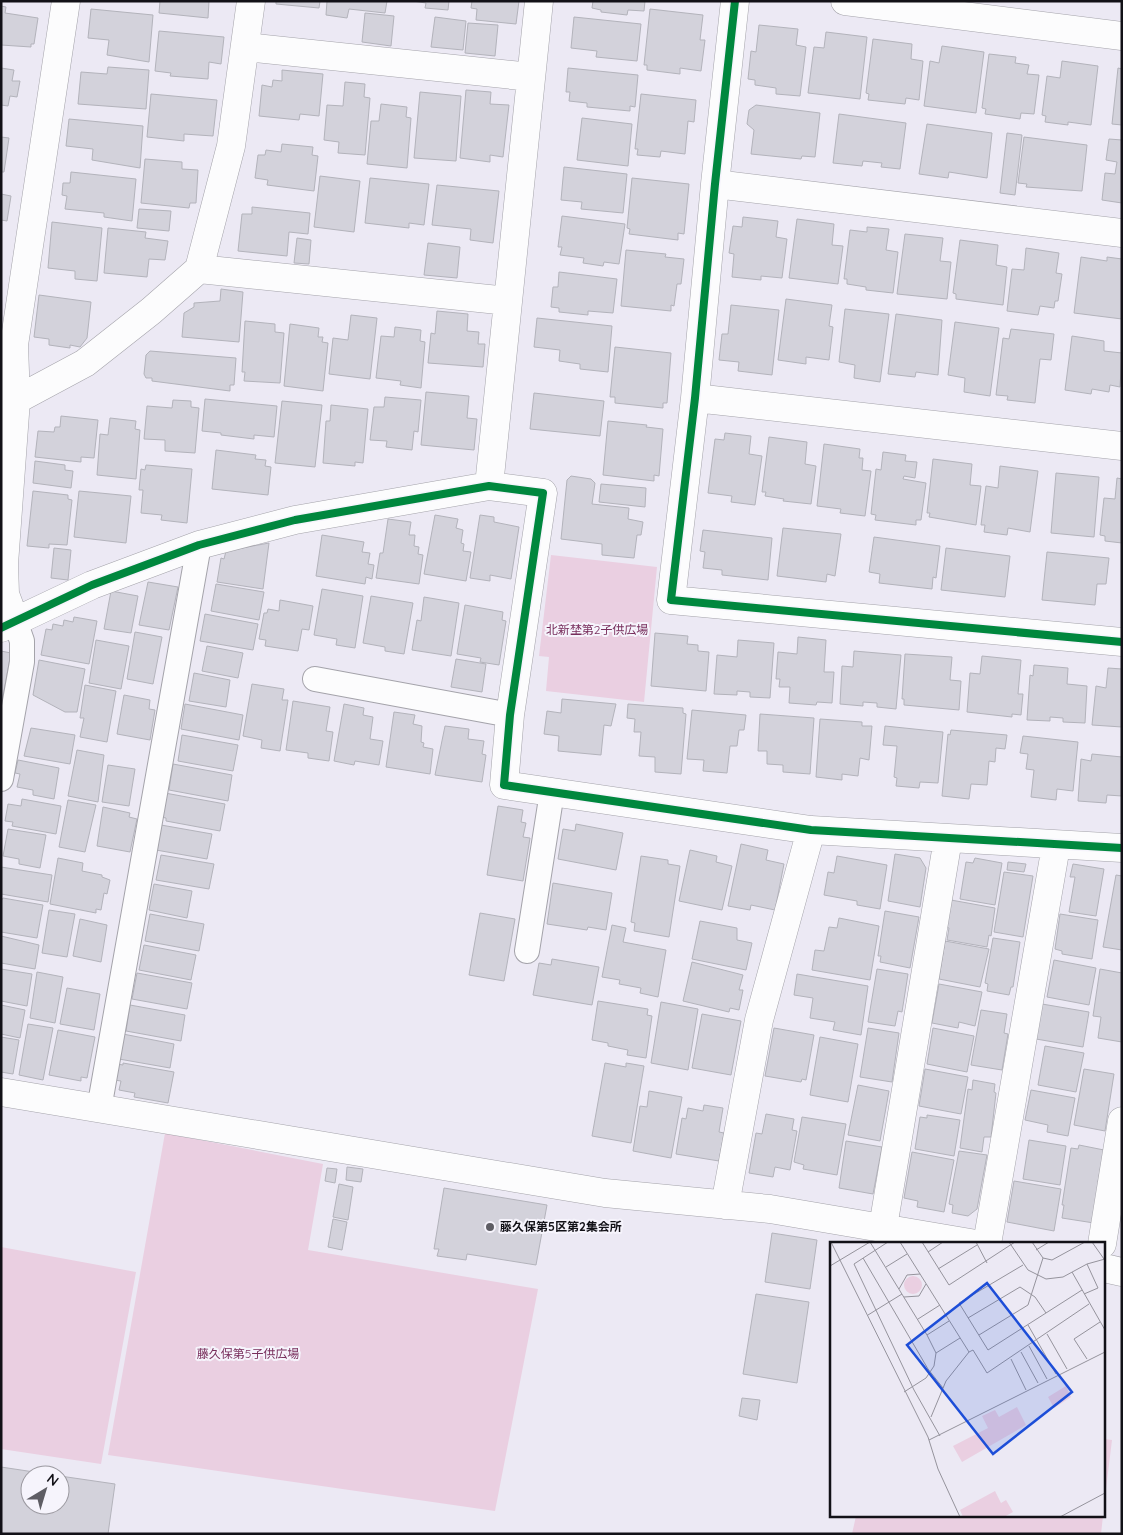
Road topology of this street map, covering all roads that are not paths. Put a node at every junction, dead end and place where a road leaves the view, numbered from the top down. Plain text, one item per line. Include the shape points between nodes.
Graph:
1 (66, 1) edge
2 (250, 1) edge
3 (539, 1) edge
4 (735, 1) edge
5 (845, 1) edge
6 (1122, 36) edge
7 (246, 46) junction
8 (531, 77) junction
9 (715, 184) junction
10 (1122, 233) edge
11 (199, 269) junction
12 (508, 301) junction
13 (696, 398) junction
14 (8, 402) edge
15 (1122, 446) edge
16 (489, 486) junction
17 (199, 545) junction
18 (8, 624) edge
19 (1122, 642) edge
20 (315, 679) dead end
21 (510, 716) junction
22 (1, 779) edge
23 (552, 792) junction
24 (811, 830) junction
25 (948, 839) junction
26 (1056, 846) junction
27 (1122, 848) edge
28 (528, 951) dead end
29 (1, 1092) edge
30 (99, 1109) junction
31 (1122, 1121) edge
32 (725, 1204) junction
33 (883, 1227) junction
34 (965, 1242) edge
35 (987, 1242) edge
36 (1102, 1242) edge
37 (1106, 1268) edge
38 (1122, 1272) edge

1 - 14 street
2 - 7 street
3 - 8 street
4 - 9 street
5 - 6 street
7 - 8 street
7 - 11 street via 231,146
8 - 12 street
9 - 10 street
9 - 13 street
11 - 12 street
11 - 14 street via 85,363
12 - 16 street
13 - 15 street
13 - 19 street via 671,600
14 - 18 street via 4,564
16 - 17 street via 295,520
16 - 21 street via 543,493
17 - 18 street via 92,585
17 - 30 lane
18 - 22 lane via 22,640 22,662
20 - 21 lane
21 - 23 street via 504,785
23 - 24 street
23 - 28 lane
24 - 25 street
24 - 32 street via 759,1020
25 - 26 street
25 - 33 street
26 - 27 street
26 - 35 street
29 - 30 street
30 - 32 street via 605,1193
31 - 36 street
32 - 33 street
33 - 34 street
37 - 38 street

